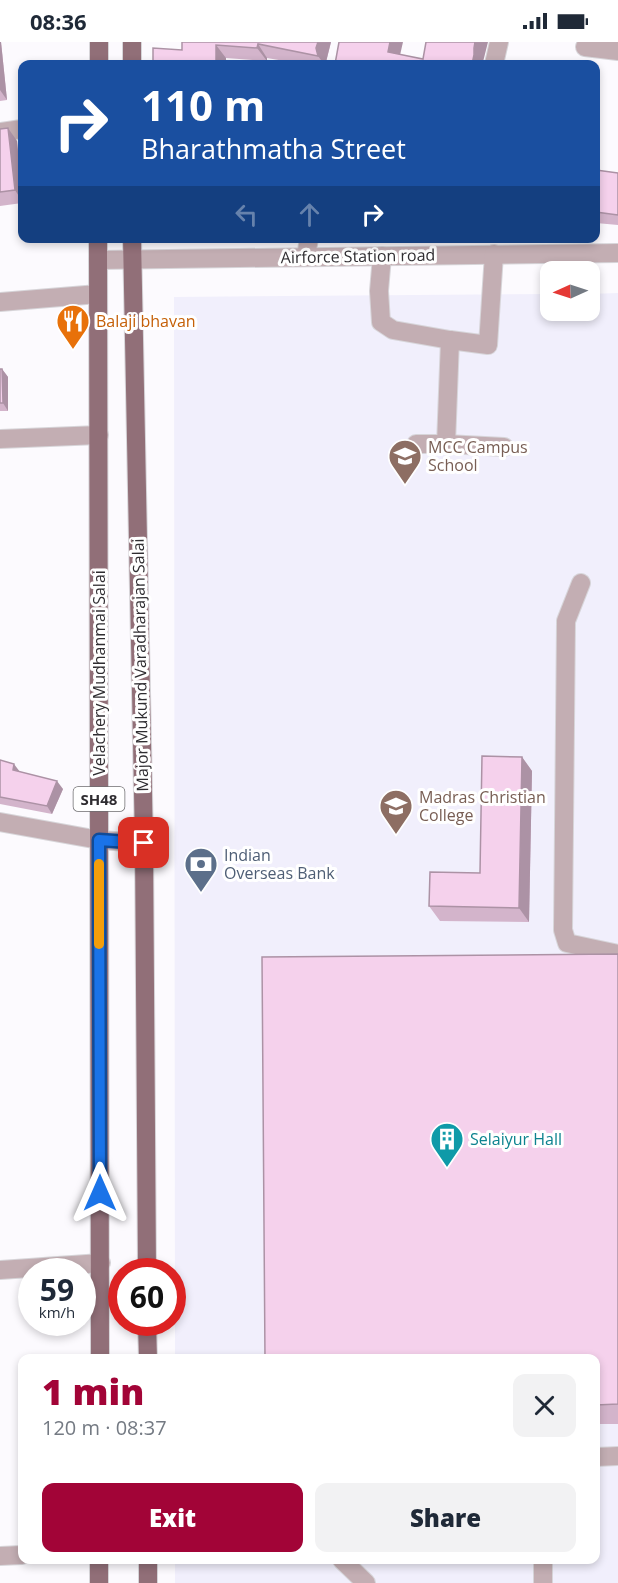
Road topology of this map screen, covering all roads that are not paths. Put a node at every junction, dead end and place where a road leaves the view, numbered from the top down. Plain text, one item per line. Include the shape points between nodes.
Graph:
1 (99, 42) edge
2 (132, 42) edge
3 (499, 42) edge
4 (584, 51) edge
5 (618, 51) edge
6 (99, 60) edge
7 (132, 60) edge
8 (495, 60) edge
9 (18, 130) edge
10 (0, 132) edge
11 (98, 243) edge
12 (132, 243) edge
13 (566, 246) edge
14 (443, 247) edge
15 (308, 248) edge
16 (618, 253) edge
17 (494, 254) junction
18 (382, 256) junction
19 (132, 259) junction
20 (98, 260) junction
21 (98, 294) junction
22 (0, 302) edge
23 (450, 340) junction
24 (99, 435) junction
25 (0, 439) edge
26 (416, 444) dead end
27 (446, 444) junction
28 (504, 447) dead end
29 (581, 583) dead end
30 (0, 822) edge
31 (99, 840) junction
32 (144, 843) junction
33 (618, 954) edge
34 (147, 1258) edge
35 (101, 1263) junction
36 (0, 1270) edge
37 (147, 1336) edge
38 (100, 1354) edge
39 (148, 1354) edge
40 (618, 1456) edge
41 (600, 1457) edge
42 (18, 1555) edge
43 (0, 1556) edge
44 (99, 1564) edge
45 (148, 1564) edge
46 (346, 1564) edge
47 (543, 1564) edge
48 (99, 1583) edge
49 (148, 1583) edge
50 (366, 1583) edge
51 (543, 1583) edge

1 - 6 main road
2 - 7 main road
3 - 8 street
4 - 5 street
9 - 10 street
11 - 20 main road, Velachery Mudhanmai Salai / SH48
12 - 19 main road, Major Mukund Varadharajan Salai / SH48
13 - 16 street, Airforce Station road
13 - 17 street, Airforce Station road
14 - 17 street, Airforce Station road
14 - 18 street, Airforce Station road
15 - 18 street, Airforce Station road
15 - 19 street, Airforce Station road
17 - 23 street via 488,345
18 - 23 street via 381,322 393,330
19 - 20 street, Airforce Station road
19 - 32 main road, Major Mukund Varadharajan Salai / SH48
20 - 21 main road, Velachery Mudhanmai Salai / SH48
21 - 22 street
21 - 24 main road, Velachery Mudhanmai Salai / SH48
23 - 27 street
24 - 25 street
24 - 31 main road, Velachery Mudhanmai Salai / SH48
26 - 27 street
27 - 28 street
29 - 33 street via 567,621 563,930 567,943
30 - 31 street
31 - 32 street
31 - 35 main road, Velachery Mudhanmai Salai / SH48
32 - 34 main road, Major Mukund Varadharajan Salai / SH48
35 - 36 street
35 - 38 main road, Velachery Mudhanmai Salai / SH48
37 - 39 main road
40 - 41 street
42 - 43 street
44 - 48 main road
45 - 49 main road
46 - 50 street
47 - 51 street

